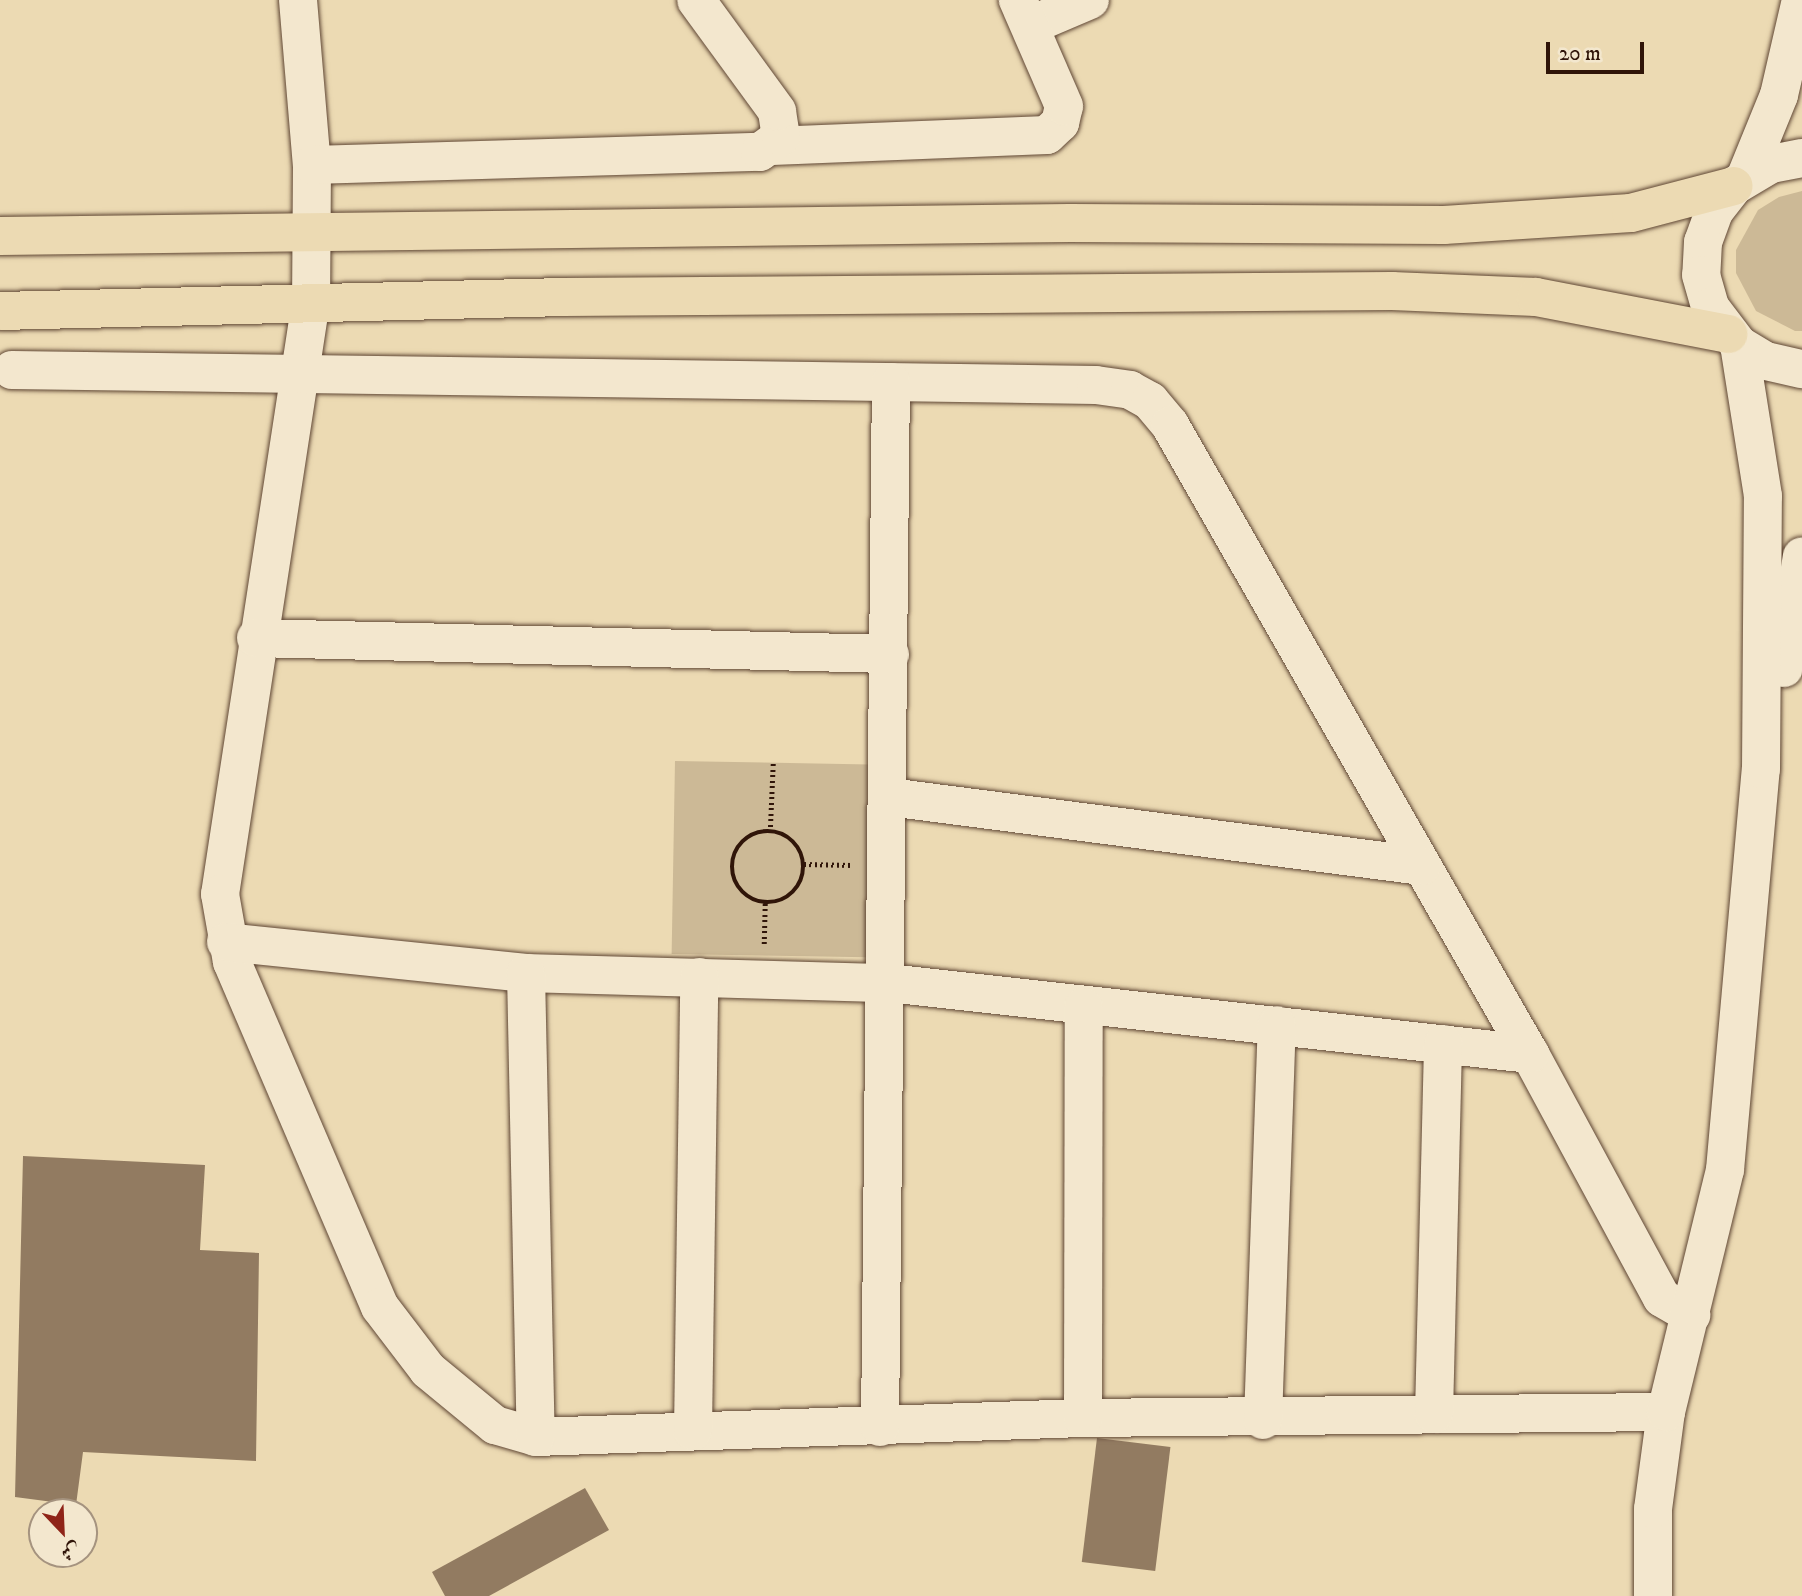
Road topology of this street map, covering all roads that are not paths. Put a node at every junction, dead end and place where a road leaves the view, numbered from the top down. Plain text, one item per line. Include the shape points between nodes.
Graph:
1 (298, 0) edge
2 (696, 0) edge
3 (1090, 0) edge
4 (1801, 0) edge
5 (1025, 12) edge
6 (772, 146) junction
7 (1802, 158) edge
8 (312, 165) junction
9 (1740, 181) junction
10 (313, 232) junction
11 (0, 236) edge
12 (311, 301) junction
13 (0, 312) edge
14 (1734, 340) junction
15 (1802, 369) edge
16 (12, 370) dead end
17 (299, 374) junction
18 (891, 382) junction
19 (1802, 556) edge
20 (256, 638) junction
21 (890, 654) junction
22 (1792, 688) edge
23 (1761, 769) junction
24 (889, 797) junction
25 (1422, 866) junction
26 (226, 942) junction
27 (526, 973) junction
28 (699, 977) junction
29 (887, 983) junction
30 (1084, 1007) junction
31 (1277, 1025) junction
32 (1443, 1044) junction
33 (1530, 1054) junction
34 (1692, 1314) junction
35 (1666, 1412) junction
36 (1434, 1413) junction
37 (1083, 1418) junction
38 (1263, 1420) junction
39 (880, 1427) junction
40 (693, 1431) junction
41 (536, 1437) junction
42 (1653, 1596) edge

1 - 8 street
2 - 6 street via 777,111 781,137
3 - 5 street
4 - 9 street via 1779,95
5 - 6 street via 1064,106 1060,123 1047,135
6 - 8 street via 743,156
7 - 9 street
8 - 10 street
9 - 10 highway via 1631,213 1444,225 1070,223
9 - 14 street via 1714,212 1702,264 1710,307
10 - 11 highway
10 - 12 street
12 - 13 highway
12 - 14 highway via 1392,291 1536,297
12 - 17 street
14 - 15 street via 1766,361
14 - 23 street via 1763,496
16 - 17 street
17 - 18 street
17 - 20 street
18 - 21 street
18 - 25 street via 1096,384 1129,390 1150,401 1170,425
19 - 22 street
20 - 21 street
20 - 26 street via 220,894
21 - 24 street
22 - 23 street
23 - 34 street via 1726,1157
24 - 25 street
24 - 29 street
25 - 33 street
26 - 27 street
26 - 41 street via 380,1307 404,1343 456,1396 495,1425
27 - 28 street
27 - 41 street
28 - 29 street
28 - 40 street
29 - 30 street
29 - 39 street
30 - 31 street
30 - 37 street
31 - 32 street
31 - 38 street
32 - 33 street
32 - 36 street
33 - 34 street via 1662,1298
34 - 35 street
35 - 36 street
35 - 42 street via 1653,1509
36 - 38 street
37 - 38 street
37 - 39 street
39 - 40 street
40 - 41 street

